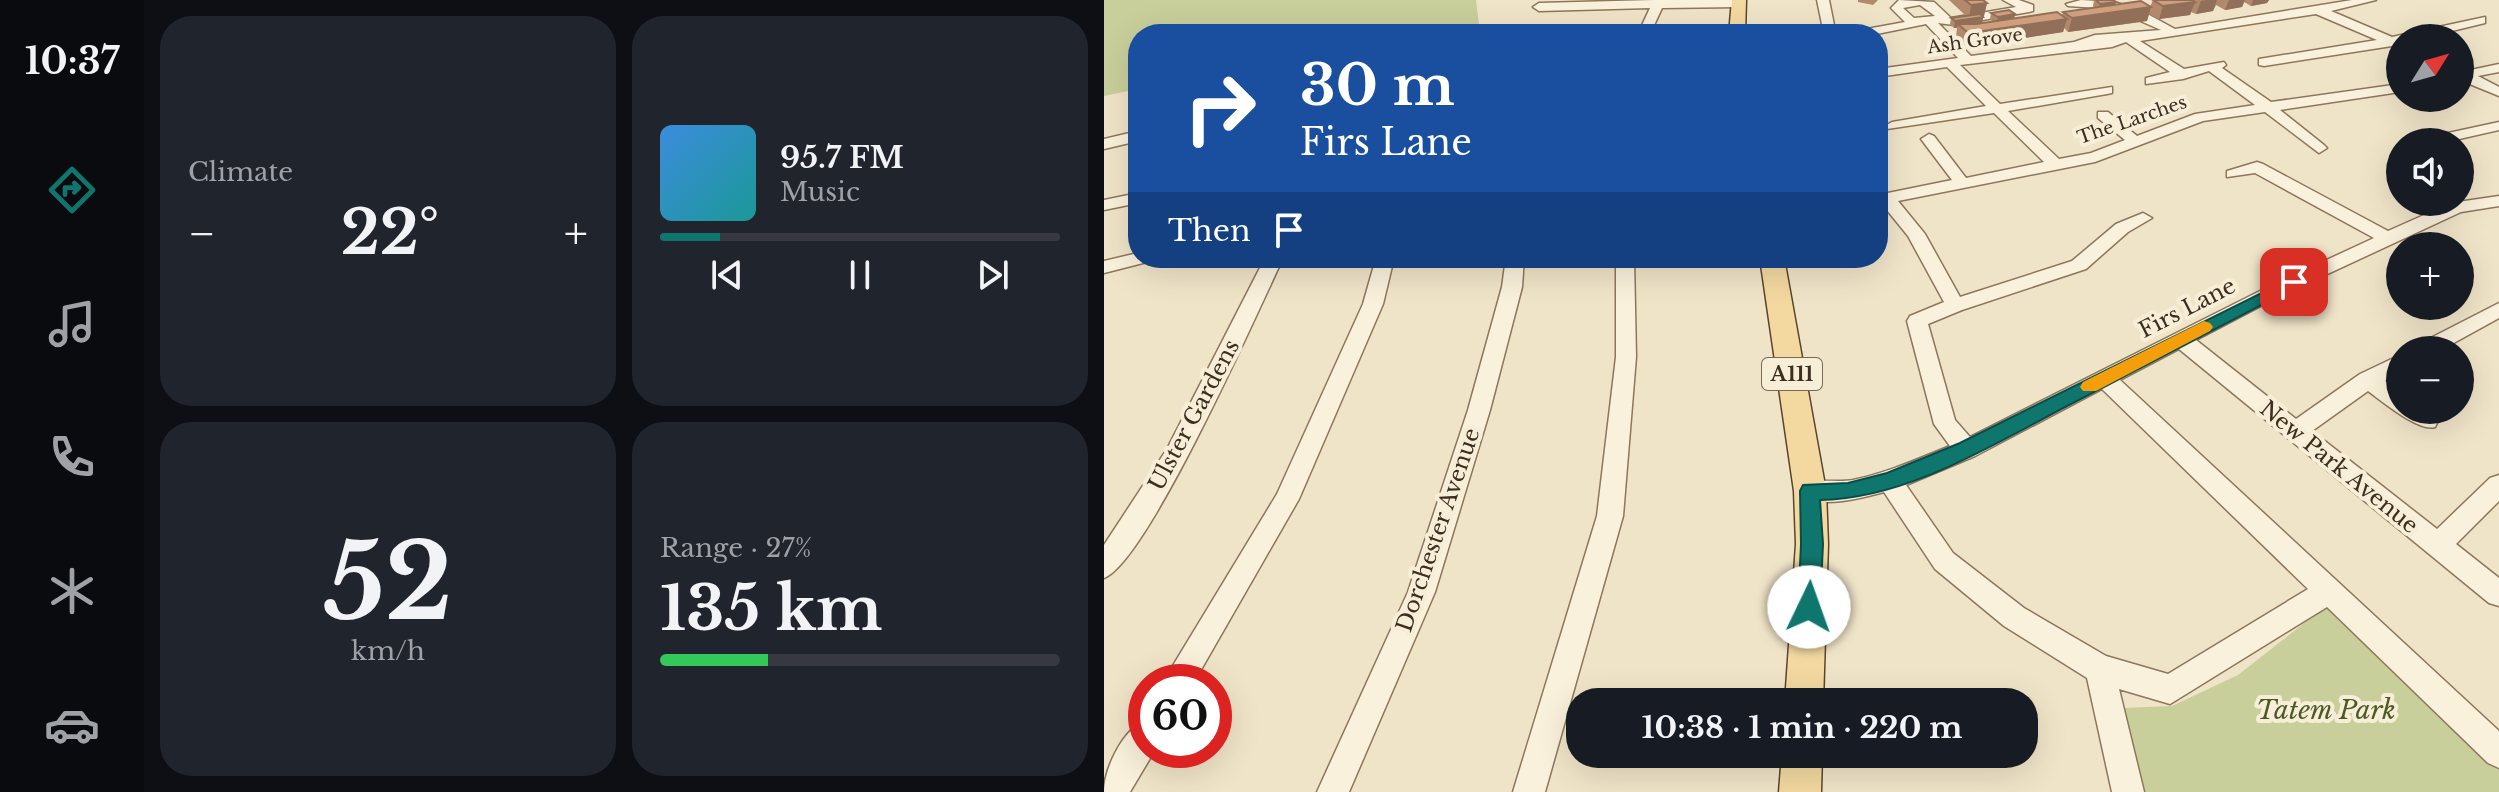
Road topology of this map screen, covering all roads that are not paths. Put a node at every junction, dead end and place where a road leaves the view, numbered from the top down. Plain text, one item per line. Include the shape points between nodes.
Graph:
1 (1823, 0) edge
2 (2009, 0) edge
3 (1739, 1) edge
4 (2364, 1) edge
5 (1660, 2) edge
6 (2072, 4) dead end
7 (1539, 7) dead end
8 (2320, 11) junction
9 (1945, 19) junction
10 (2481, 20) dead end
11 (1930, 22) junction
12 (1913, 23) junction
13 (1649, 24) edge
14 (1738, 24) edge
15 (1828, 24) edge
16 (2465, 24) edge
17 (1888, 29) edge
18 (2172, 32) junction
19 (2124, 38) junction
20 (2386, 38) edge
21 (2386, 45) edge
22 (1968, 60) junction
23 (1949, 62) junction
24 (2264, 62) dead end
25 (2499, 68) edge
26 (1888, 71) edge
27 (2474, 73) edge
28 (2183, 75) junction
29 (2151, 81) dead end
30 (2474, 81) edge
31 (2107, 90) dead end
32 (2386, 90) edge
33 (2499, 92) edge
34 (2269, 108) junction
35 (1998, 109) junction
36 (2103, 115) dead end
37 (1892, 126) dead end
38 (2499, 126) edge
39 (2474, 131) edge
40 (1128, 138) edge
41 (1929, 139) dead end
42 (2136, 142) junction
43 (1104, 144) edge
44 (2302, 152) dead end
45 (2056, 165) junction
46 (2233, 174) dead end
47 (1962, 183) junction
48 (1888, 198) edge
49 (1128, 200) edge
50 (2499, 201) edge
51 (1104, 205) edge
52 (1888, 205) edge
53 (2143, 218) dead end
54 (2401, 232) edge
55 (2386, 237) edge
56 (2386, 239) edge
57 (1128, 261) edge
58 (1104, 267) edge
59 (1269, 268) edge
60 (1382, 268) edge
61 (1514, 268) edge
62 (1625, 268) edge
63 (1774, 268) edge
64 (1955, 305) junction
65 (2499, 310) edge
66 (2450, 336) edge
67 (2180, 339) junction
68 (2386, 370) edge
69 (2105, 379) junction
70 (2368, 380) junction
71 (2386, 392) edge
72 (2294, 432) junction
73 (1967, 449) junction
74 (1890, 481) junction
75 (2499, 485) edge
76 (1810, 491) junction
77 (2437, 545) junction
78 (1104, 566) edge
79 (2328, 592) junction
80 (2499, 594) edge
81 (1189, 664) edge
82 (2100, 669) junction
83 (1805, 688) edge
84 (2499, 752) edge
85 (1128, 765) edge
86 (1801, 768) edge
87 (1112, 792) edge
88 (1333, 792) edge
89 (1529, 792) edge
90 (1800, 792) edge
91 (2128, 792) edge

1 - 15 street
2 - 9 street via 2029,8
3 - 5 street
3 - 14 main road
4 - 8 street, Ash Grove
5 - 7 street
5 - 13 street
6 - 18 street via 2122,5
8 - 18 street, Ash Grove
8 - 20 street
9 - 11 street
9 - 12 street via 1927,2 1897,5
10 - 16 street
11 - 12 street
11 - 22 street
12 - 17 street
18 - 19 street, Ash Grove
19 - 22 street, Ash Grove
19 - 28 street
21 - 24 street
22 - 23 street, Ash Grove
23 - 26 street, Ash Grove
23 - 35 street
25 - 27 street
28 - 29 street
28 - 34 street via 2216,67
30 - 33 street
31 - 35 street
32 - 34 street, The Larches
34 - 42 street, The Larches via 2200,117
34 - 44 street via 2324,148
35 - 37 street
35 - 45 street
36 - 42 street
38 - 39 street
40 - 43 street
41 - 47 street
42 - 45 street, The Larches
45 - 47 street, The Larches
46 - 55 street via 2257,167
47 - 48 street, The Larches
49 - 51 street
50 - 54 street, Firs Lane via 2457,207
52 - 64 street via 1916,234
53 - 64 street via 2122,228 2079,265
56 - 67 street, Firs Lane
57 - 58 street
59 - 78 street, Ulster Gardens via 1192,423 1131,532
60 - 81 street via 1373,304 1287,499
61 - 88 street, Dorchester Avenue via 1479,410 1421,592
62 - 89 street via 1626,357 1610,516
63 - 76 main road, A111
64 - 73 street via 1917,321 1945,424
65 - 66 street
67 - 69 street, Firs Lane
67 - 72 street, New Park Avenue
68 - 70 street
69 - 73 street, Firs Lane
69 - 79 street
70 - 71 street
70 - 72 street
72 - 77 street, New Park Avenue
73 - 74 street, Firs Lane
74 - 76 street, Firs Lane via 1848,491
74 - 82 street via 1944,561 2014,617
75 - 77 street
76 - 83 main road, A111
77 - 80 street, New Park Avenue
79 - 82 street via 2170,689
79 - 84 street
82 - 91 street
85 - 87 street
86 - 90 main road

